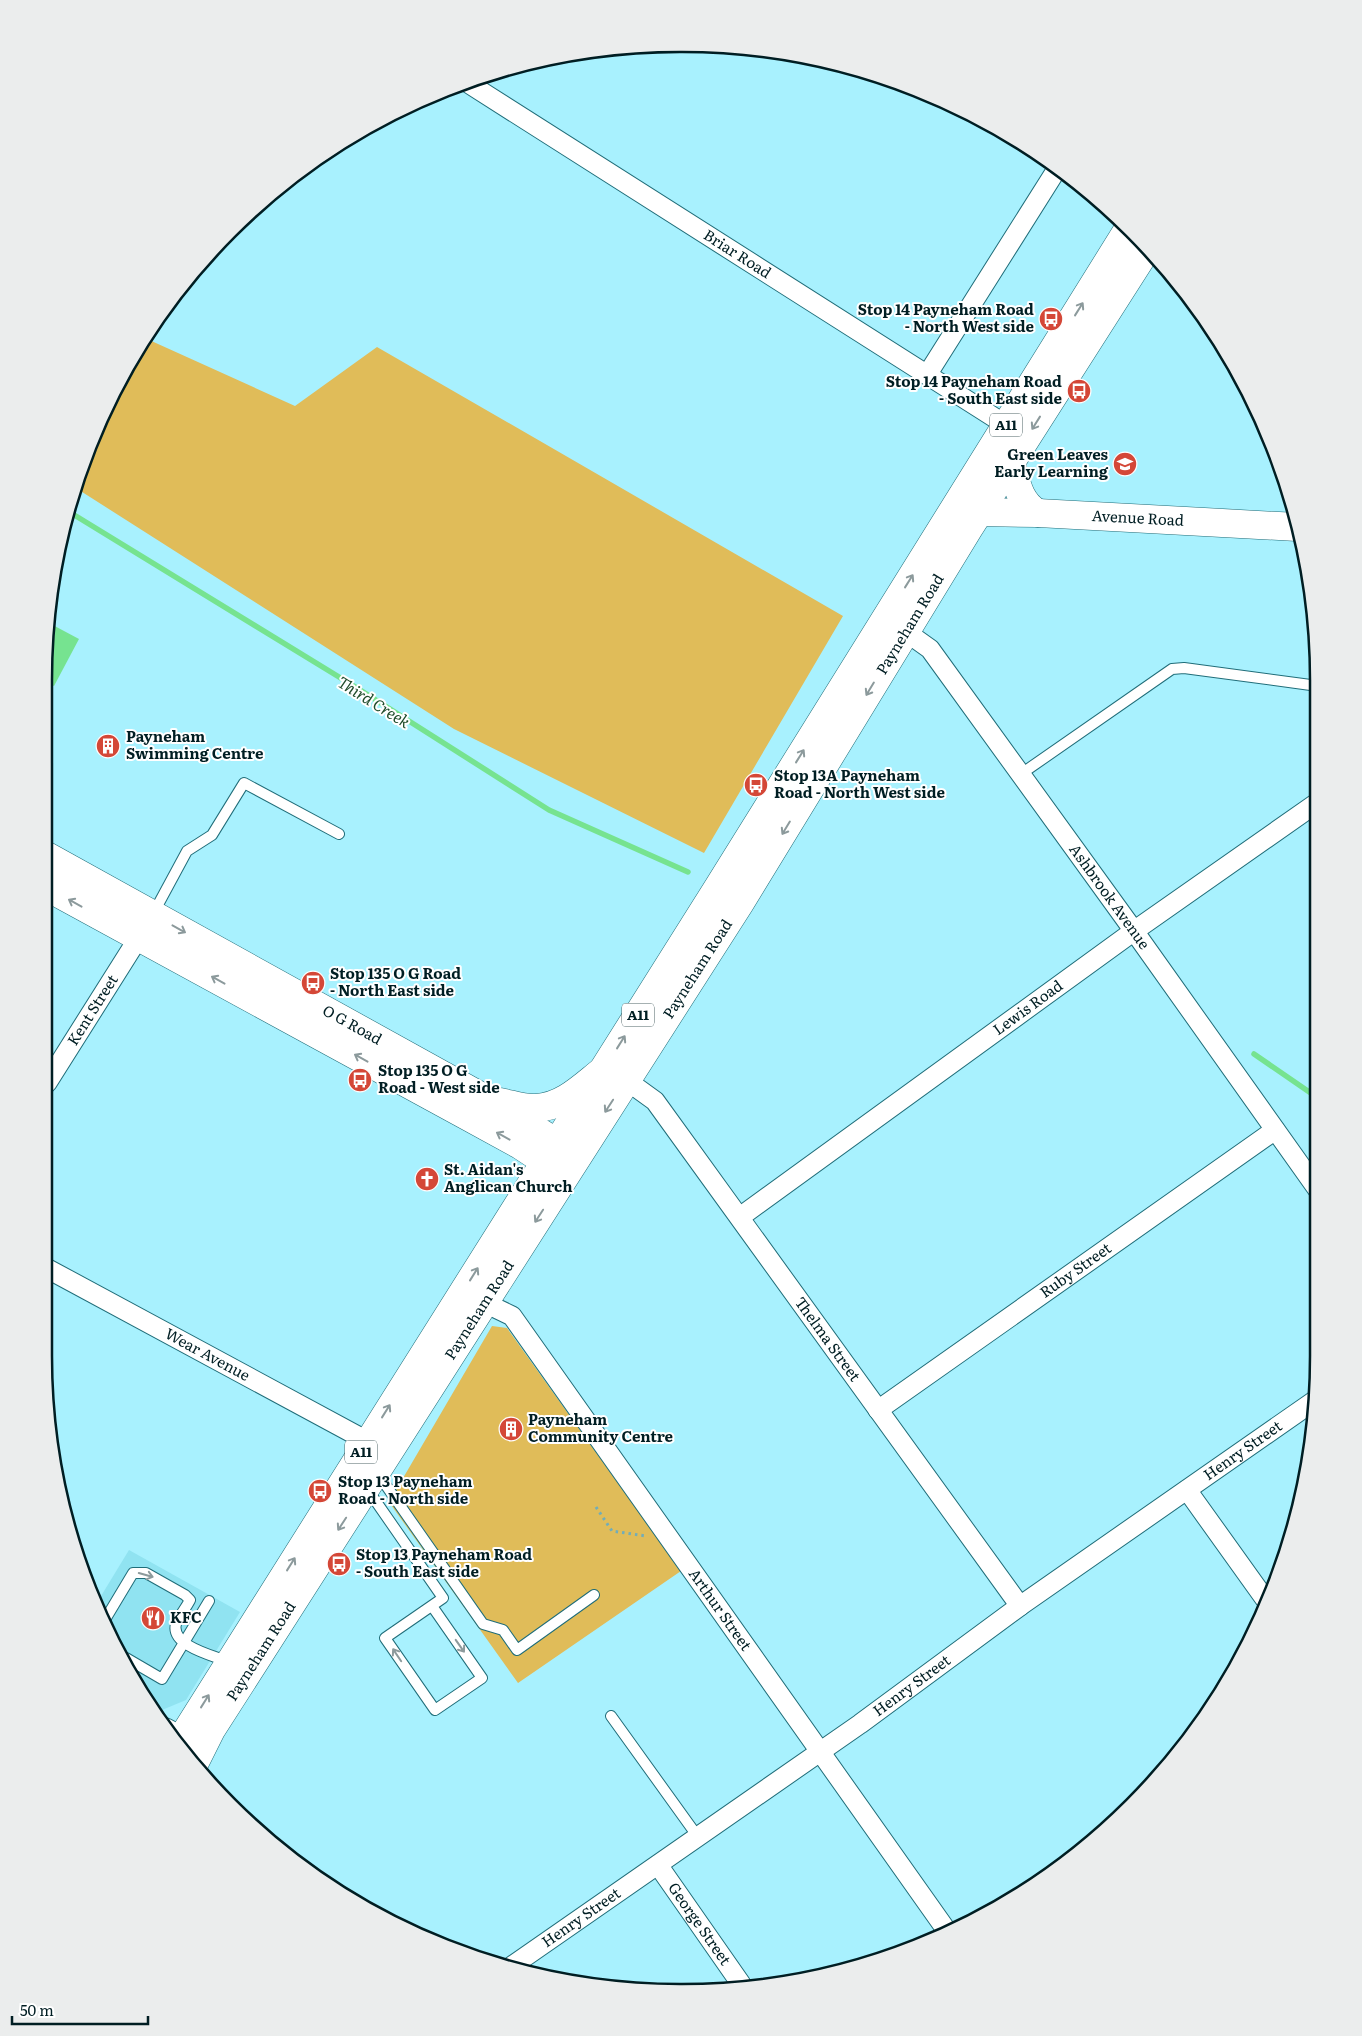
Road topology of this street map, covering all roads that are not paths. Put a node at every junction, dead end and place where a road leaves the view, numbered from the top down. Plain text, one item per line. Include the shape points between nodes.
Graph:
1 (475, 87) edge
2 (1053, 175) edge
3 (1124, 236) edge
4 (1143, 255) edge
5 (1087, 343) junction
6 (1041, 369) junction
7 (927, 374) junction
8 (1006, 425) junction
9 (1011, 463) junction
10 (976, 474) junction
11 (979, 512) junction
12 (1038, 513) junction
13 (1290, 527) edge
14 (931, 546) junction
15 (894, 627) junction
16 (1310, 685) edge
17 (1021, 774) junction
18 (1310, 808) edge
19 (339, 834) dead end
20 (52, 859) edge
21 (52, 890) edge
22 (153, 914) junction
23 (1134, 931) junction
24 (139, 937) junction
25 (52, 1075) edge
26 (614, 1076) junction
27 (482, 1097) junction
28 (1275, 1130) junction
29 (561, 1159) junction
30 (1310, 1179) edge
31 (740, 1217) junction
32 (52, 1271) edge
33 (483, 1302) junction
34 (1307, 1405) edge
35 (878, 1410) junction
36 (367, 1441) junction
37 (371, 1479) junction
38 (1187, 1490) junction
39 (594, 1595) dead end
40 (1262, 1595) edge
41 (209, 1601) dead end
42 (432, 1606) junction
43 (1020, 1606) junction
44 (108, 1614) edge
45 (183, 1644) junction
46 (133, 1662) edge
47 (230, 1662) junction
48 (611, 1716) dead end
49 (178, 1733) edge
50 (820, 1752) junction
51 (198, 1757) edge
52 (698, 1837) junction
53 (658, 1865) junction
54 (944, 1926) edge
55 (518, 1962) edge
56 (738, 1980) edge

1 - 7 street, Briar Road
2 - 7 street
6 -> 3 main road, Payneham Road / A11
4 - 5 main road, Payneham Road / A11
5 - 6 main road via 1080,338 1064,341
5 -> 9 main road, Payneham Road / A11
6 - 8 main road, Payneham Road / A11
7 - 8 street, Briar Road
8 - 10 main road, Payneham Road / A11
9 - 11 main road, Payneham Road / A11
9 - 12 main road via 1026,504
10 - 11 main road via 973,491
10 - 14 main road, Payneham Road / A11
11 - 12 main road, Avenue Road
11 - 14 main road via 952,523
11 - 15 main road, Payneham Road / A11
12 - 13 main road, Avenue Road
15 -> 14 main road, Payneham Road / A11
15 - 17 street, Ashbrook Avenue via 930,649
15 - 26 main road, Payneham Road / A11 via 740,903
16 - 17 lane via 1172,669
17 - 23 street, Ashbrook Avenue
18 - 23 street, Lewis Road
19 - 22 lane via 244,783 212,835 188,851
20 - 22 main road, O G Road
24 -> 21 main road, O G Road
22 - 24 main road
22 -> 27 main road, O G Road
23 - 28 street, Ashbrook Avenue
23 - 31 street, Lewis Road
24 - 25 street, Kent Street
29 -> 24 main road, O G Road via 467,1116
26 - 27 main road via 548,1106 527,1108
26 - 29 main road, Payneham Road / A11
26 - 31 street, Thelma Street via 655,1101
27 - 29 main road, O G Road
28 - 30 street, Ashbrook Avenue
28 - 35 street, Ruby Street
29 -> 33 main road, Payneham Road / A11
36 -> 29 main road, Payneham Road / A11
31 - 35 street, Thelma Street
32 - 36 street, Wear Avenue
33 - 37 main road, Payneham Road / A11
33 - 50 street, Arthur Street via 512,1316
34 - 38 street, Henry Street
35 - 43 street, Thelma Street
47 -> 36 main road, Payneham Road / A11
37 - 39 lane via 483,1624 503,1630 517,1650
37 - 42 lane via 443,1598
37 -> 51 main road, Payneham Road / A11 via 211,1730
38 - 40 street
38 - 43 street, Henry Street
41 - 45 lane
42 -> 42 lane via 482,1678 435,1710 385,1638
43 - 50 street, Henry Street
44 -> 45 lane via 133,1573 146,1573 190,1600 176,1626
45 - 46 lane via 162,1679
45 - 47 lane
49 -> 47 main road, Payneham Road / A11
48 - 52 lane
50 - 52 street, Henry Street
50 - 54 street, Arthur Street
52 - 53 street, Henry Street
53 - 55 street, Henry Street
53 - 56 street, George Street

